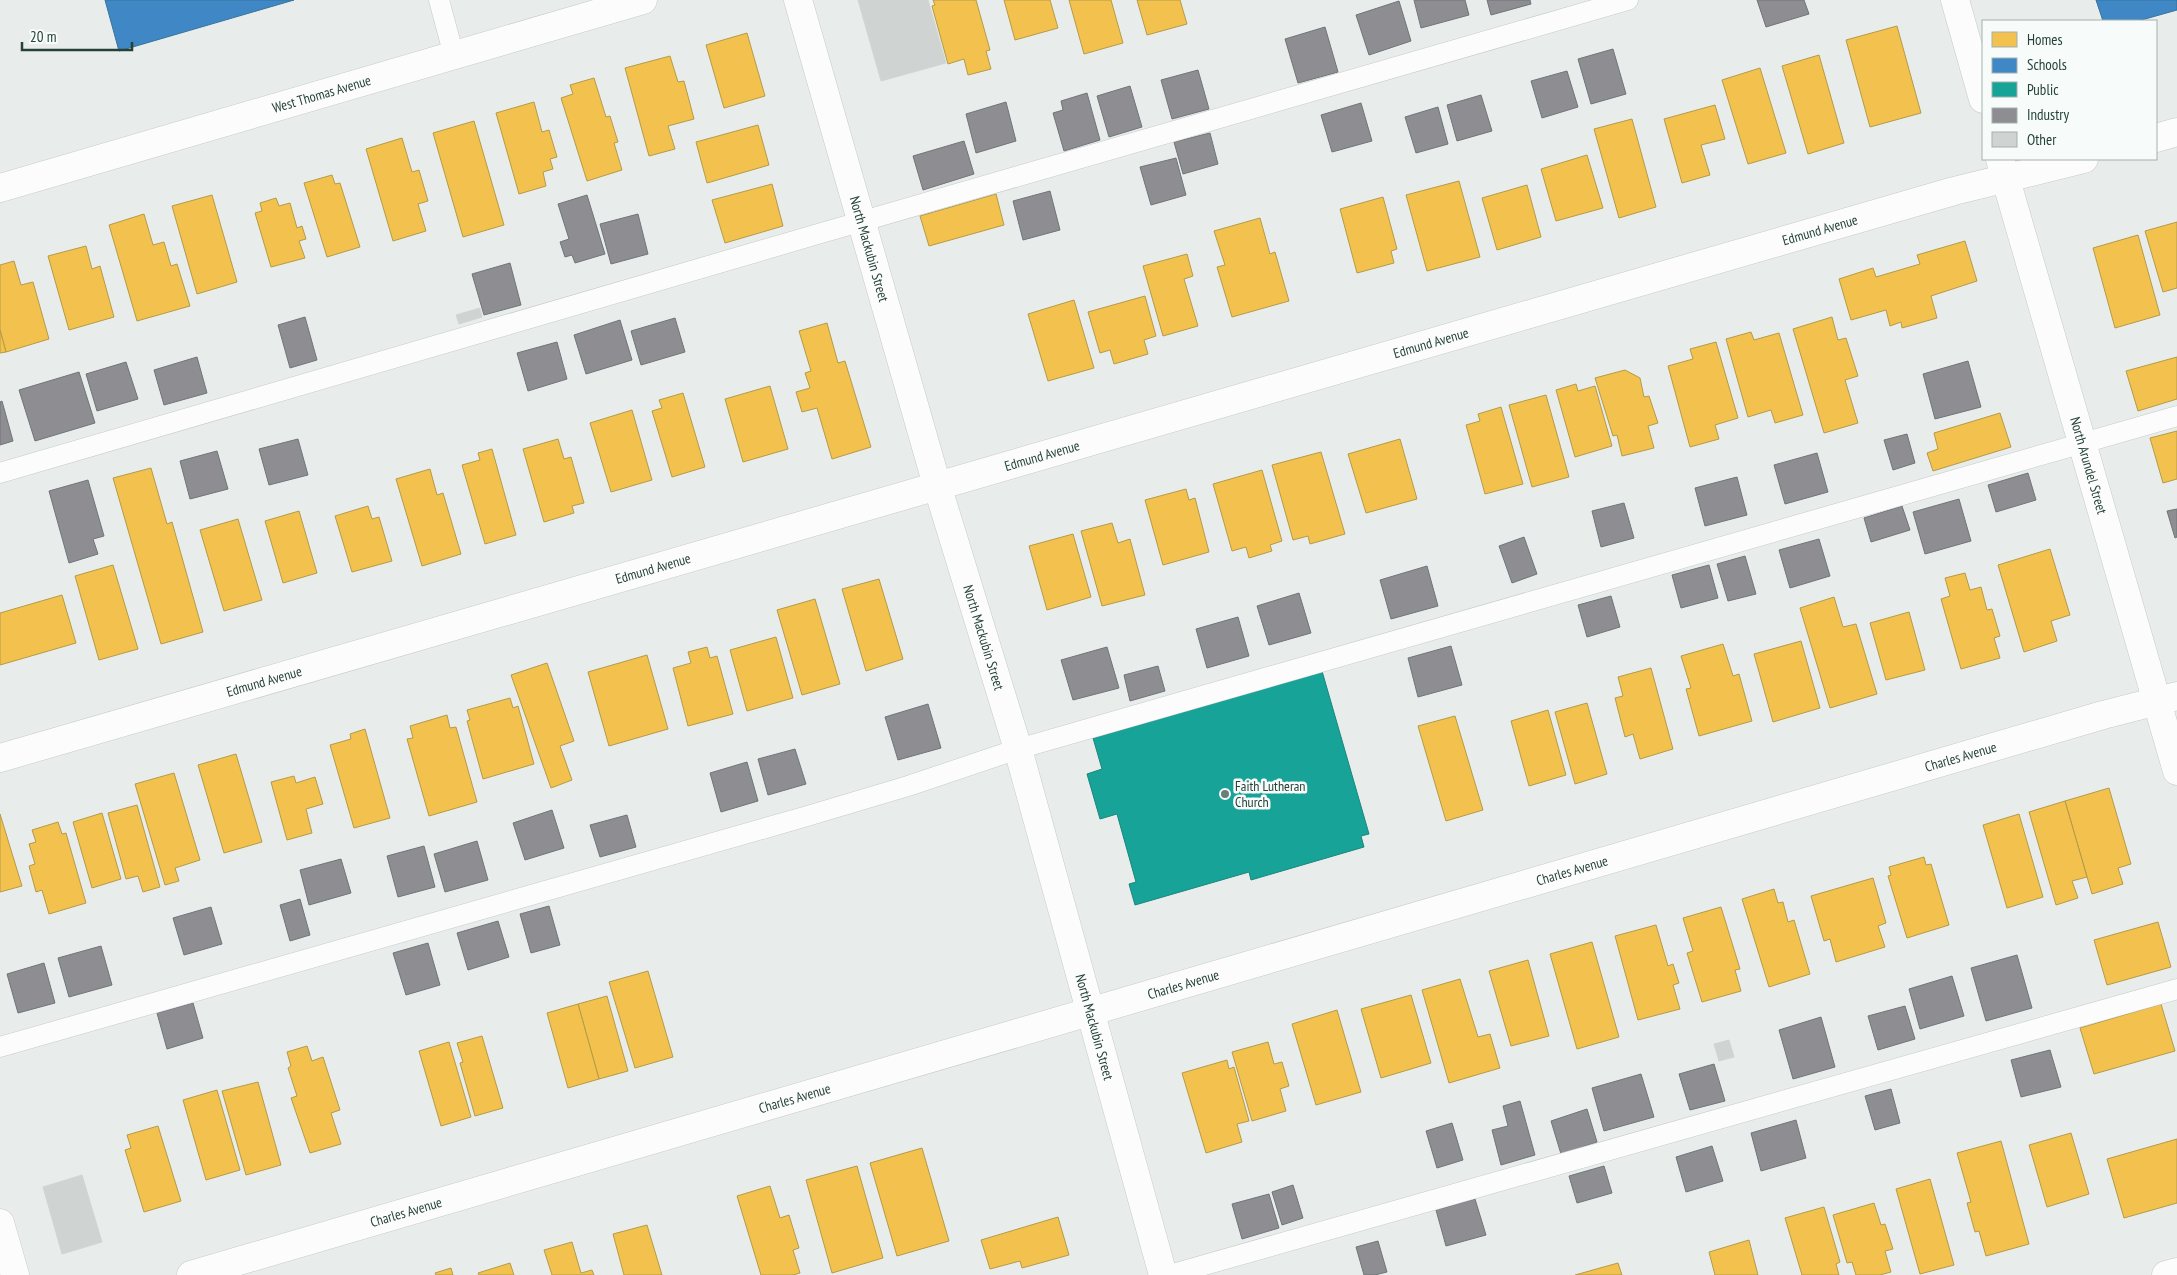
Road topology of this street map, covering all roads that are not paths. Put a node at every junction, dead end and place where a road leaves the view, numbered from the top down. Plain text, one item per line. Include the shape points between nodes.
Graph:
1 (439, 0) edge
2 (643, 0) edge
3 (798, 0) edge
4 (1628, 0) edge
5 (1955, 0) edge
6 (454, 56) junction
7 (1982, 95) edge
8 (2177, 132) edge
9 (2157, 138) edge
10 (2076, 160) edge
11 (2003, 169) edge
12 (0, 188) edge
13 (861, 221) junction
14 (2177, 416) edge
15 (2082, 443) junction
16 (0, 473) edge
17 (937, 485) junction
18 (2167, 699) edge
19 (1018, 749) junction
20 (0, 758) edge
21 (2177, 771) edge
22 (2177, 988) edge
23 (1092, 1012) junction
24 (0, 1047) edge
25 (0, 1224) edge
26 (2177, 1272) edge
27 (15, 1275) edge
28 (191, 1275) edge
29 (1164, 1275) edge
30 (1169, 1275) edge
31 (2166, 1275) edge

1 - 6 lane
2 - 6 street, West Thomas Avenue
3 - 13 street, North Mackubin Street
4 - 13 lane
5 - 7 street
6 - 12 street, West Thomas Avenue
8 - 9 street
10 - 11 street, Edmund Avenue
11 - 15 street, North Arundel Street
11 - 17 street, Edmund Avenue via 1935,197
13 - 16 lane
13 - 17 street, North Mackubin Street
14 - 15 lane
15 - 18 street, North Arundel Street
15 - 19 lane
17 - 19 street, North Mackubin Street
17 - 20 street, Edmund Avenue
18 - 21 street, North Arundel Street
18 - 23 street, Charles Avenue via 2103,715
19 - 23 street, North Mackubin Street
19 - 24 lane via 908,786
22 - 30 lane
23 - 28 street, Charles Avenue
23 - 29 street, North Mackubin Street
25 - 27 street
26 - 31 street

